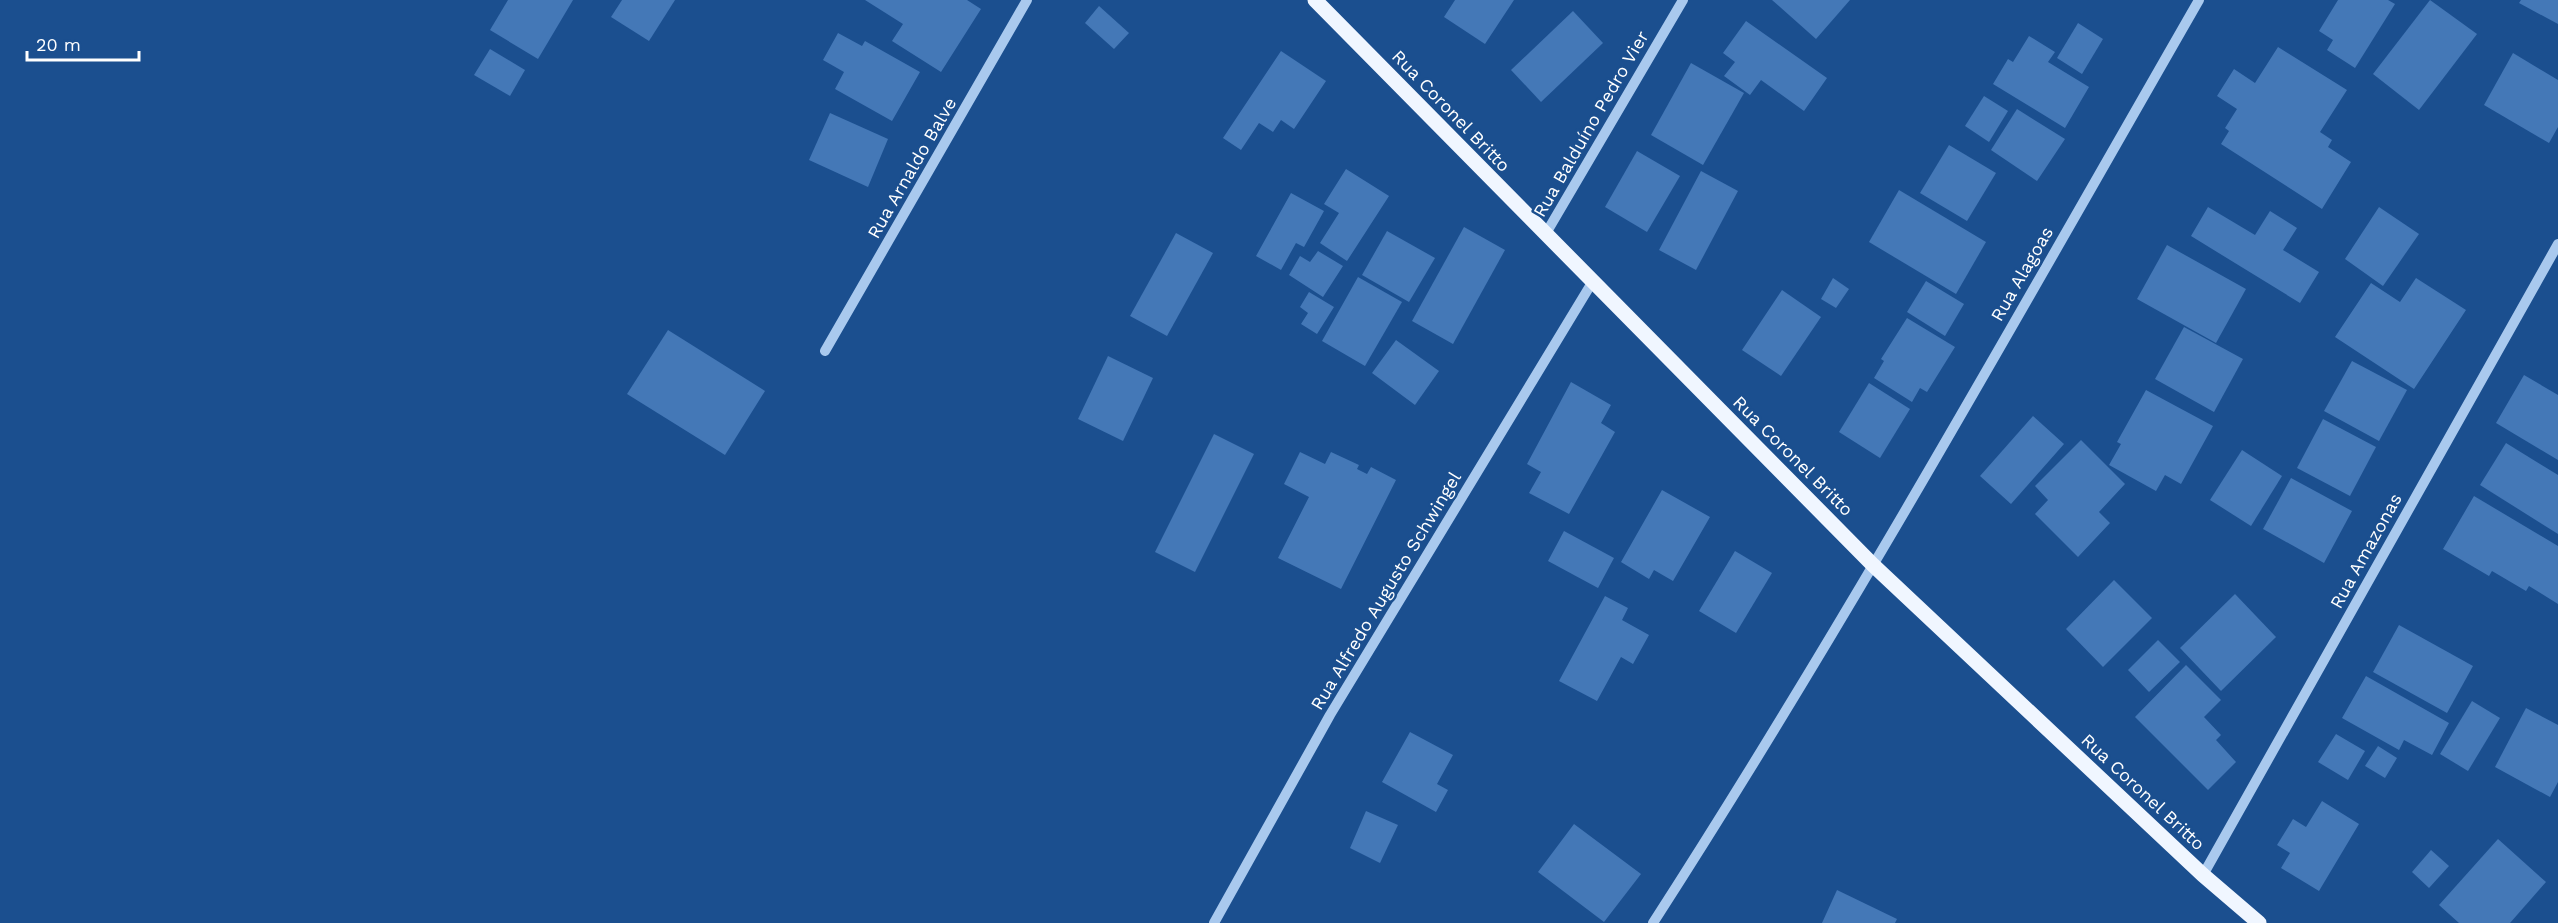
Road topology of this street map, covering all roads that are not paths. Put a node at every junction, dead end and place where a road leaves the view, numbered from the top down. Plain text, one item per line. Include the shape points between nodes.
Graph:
1 (1027, 0) edge
2 (1315, 0) edge
3 (1683, 0) edge
4 (2199, 0) edge
5 (1545, 235) junction
6 (2558, 244) edge
7 (1593, 281) junction
8 (825, 351) dead end
9 (1873, 565) junction
10 (2203, 875) junction
11 (1214, 923) edge
12 (1653, 923) edge
13 (2259, 923) edge

1 - 8 street, Rua Arnaldo Balve
2 - 5 main road, Rua Coronel Britto
3 - 5 street, Rua Balduíno Pedro Vier
4 - 9 street, Rua Alagoas
5 - 7 main road, Rua Coronel Britto
6 - 10 street, Rua Amazonas
7 - 9 main road, Rua Coronel Britto
7 - 11 street, Rua Alfredo Augusto Schwingel via 1330,715
9 - 10 main road, Rua Coronel Britto
9 - 12 street, Rua Alagoas via 1743,783
10 - 13 main road, Rua Coronel Britto

